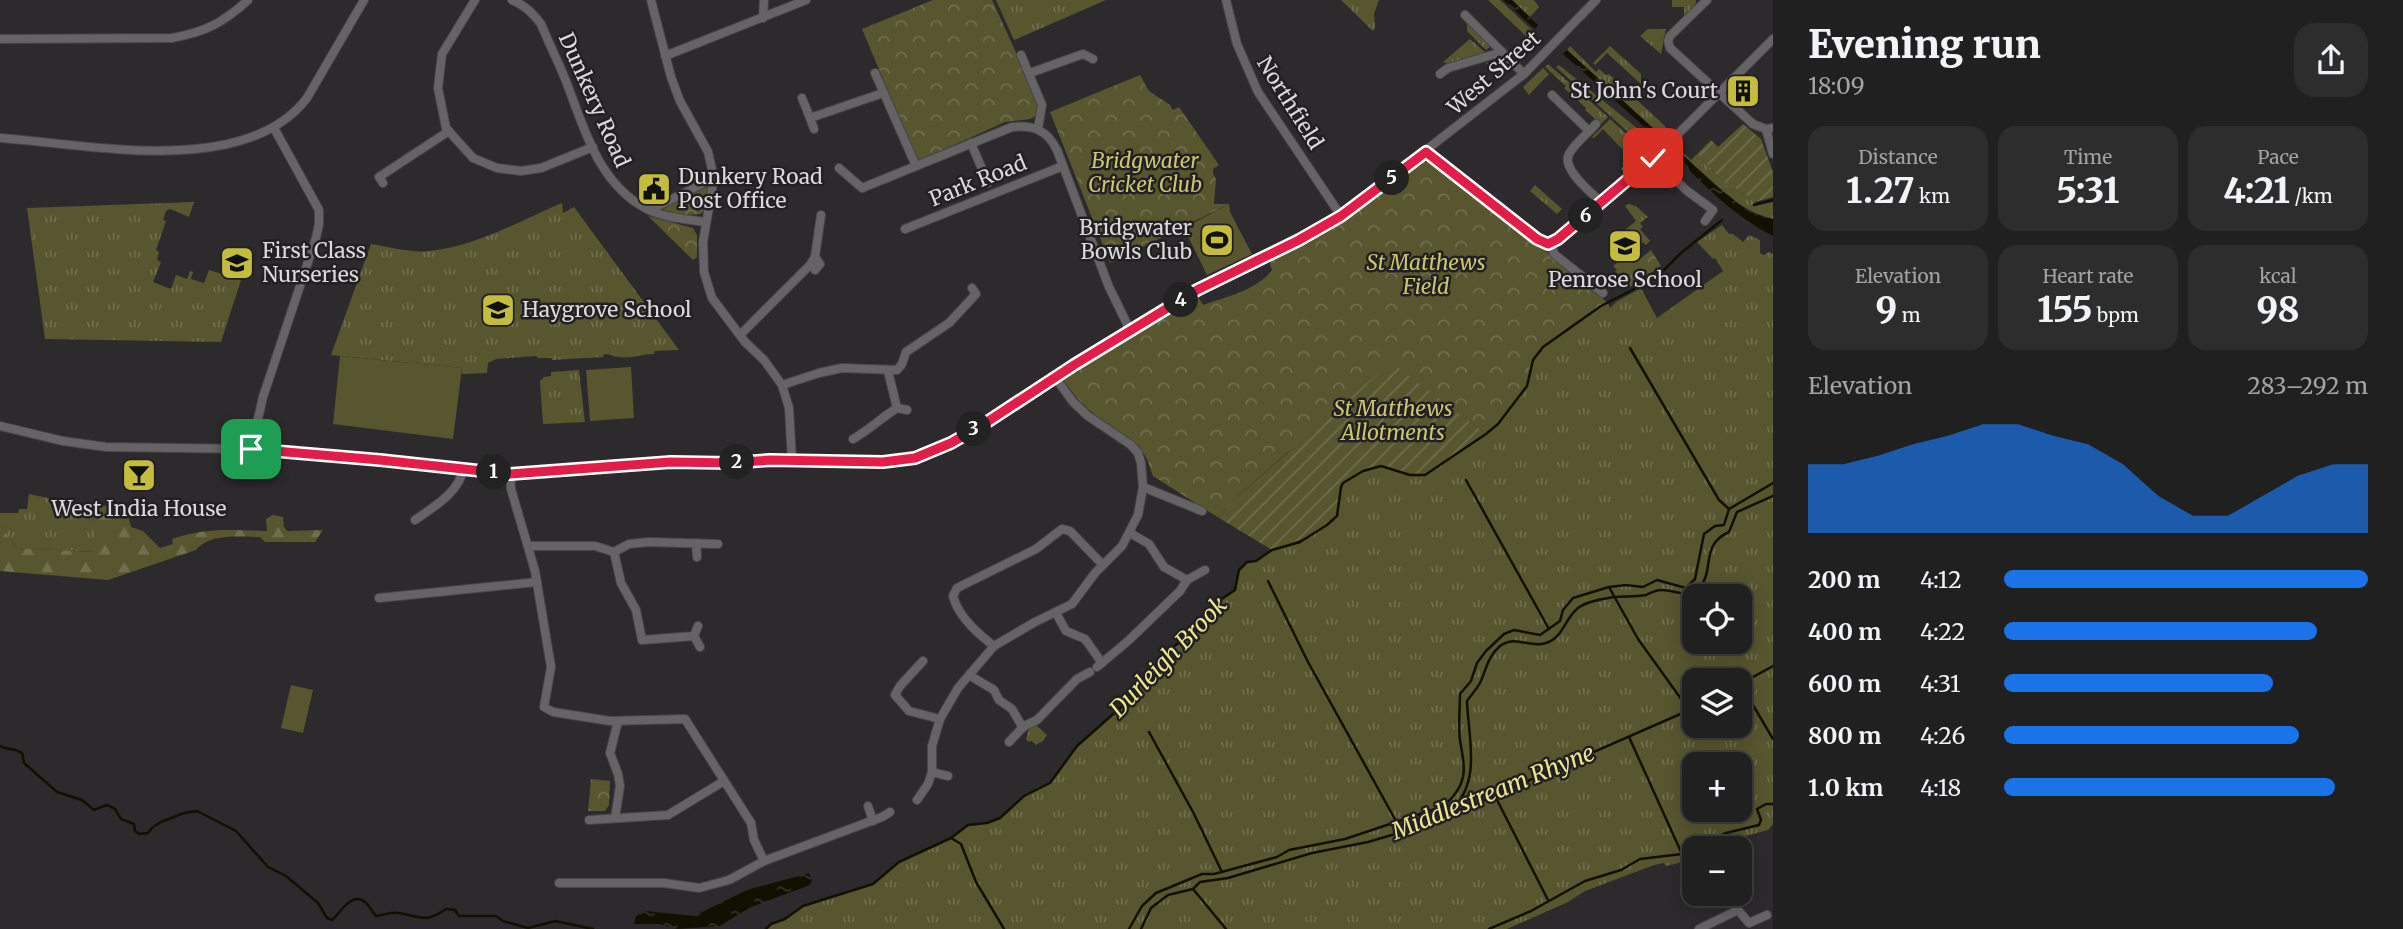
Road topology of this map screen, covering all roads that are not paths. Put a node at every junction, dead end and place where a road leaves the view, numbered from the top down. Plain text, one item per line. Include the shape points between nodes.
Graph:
1 (247, 0) edge
2 (364, 0) edge
3 (475, 0) edge
4 (512, 0) edge
5 (651, 0) edge
6 (764, 0) edge
7 (806, 0) edge
8 (1226, 0) edge
9 (1707, 0) edge
10 (1591, 2) edge
11 (1465, 15) dead end
12 (763, 18) junction
13 (1773, 38) edge
14 (0, 40) edge
15 (1083, 42) dead end
16 (1502, 52) junction
17 (1083, 54) junction
18 (1021, 55) dead end
19 (666, 56) junction
20 (1093, 59) dead end
21 (875, 73) dead end
22 (1030, 73) junction
23 (1440, 74) dead end
24 (1524, 74) junction
25 (883, 93) junction
26 (1721, 93) junction
27 (1552, 94) dead end
28 (802, 98) dead end
29 (810, 118) junction
30 (274, 128) junction
31 (814, 129) dead end
32 (1038, 129) junction
33 (1769, 129) edge
34 (449, 131) junction
35 (0, 138) edge
36 (971, 143) junction
37 (593, 148) junction
38 (1426, 152) junction
39 (1773, 154) edge
40 (1653, 158) junction
41 (916, 166) junction
42 (1063, 166) junction
43 (839, 168) dead end
44 (714, 178) junction
45 (383, 183) dead end
46 (988, 183) dead end
47 (1602, 203) junction
48 (650, 210) junction
49 (822, 215) dead end
50 (1341, 216) junction
51 (705, 222) junction
52 (1705, 222) dead end
53 (905, 229) dead end
54 (1551, 243) junction
55 (816, 257) junction
56 (814, 270) dead end
57 (972, 288) dead end
58 (1603, 292) dead end
59 (1130, 330) junction
60 (740, 335) junction
61 (888, 371) junction
62 (1055, 377) junction
63 (782, 385) junction
64 (897, 408) junction
65 (907, 410) dead end
66 (0, 426) edge
67 (853, 439) dead end
68 (251, 449) junction
69 (792, 460) junction
70 (463, 470) junction
71 (510, 474) junction
72 (1143, 487) junction
73 (1202, 511) dead end
74 (415, 520) dead end
75 (1130, 533) junction
76 (696, 543) junction
77 (718, 544) dead end
78 (528, 546) junction
79 (614, 552) junction
80 (697, 557) dead end
81 (1103, 565) junction
82 (1205, 570) dead end
83 (1187, 580) junction
84 (537, 582) junction
85 (379, 598) dead end
86 (1056, 613) junction
87 (698, 626) dead end
88 (694, 636) junction
89 (642, 640) junction
90 (994, 646) junction
91 (700, 647) dead end
92 (644, 650) dead end
93 (923, 661) dead end
94 (1096, 667) junction
95 (969, 675) junction
96 (895, 695) junction
97 (887, 702) dead end
98 (940, 719) junction
99 (618, 720) junction
100 (1023, 728) junction
101 (1009, 742) dead end
102 (932, 772) junction
103 (948, 776) dead end
104 (724, 781) junction
105 (917, 800) dead end
106 (869, 806) dead end
107 (890, 812) dead end
108 (615, 818) junction
109 (589, 820) dead end
110 (873, 821) junction
111 (764, 860) junction
112 (559, 883) dead end
113 (1736, 906) edge
114 (1738, 911) junction
115 (1767, 915) dead end
116 (1699, 929) edge

1 - 14 street via 217,24 172,38
2 - 30 street via 307,98
3 - 34 street via 442,54 438,88
4 - 37 street, Dunkery Road via 541,24
5 - 19 street
6 - 12 street
7 - 12 street
8 - 50 street, Northfield via 1237,44 1258,92
9 - 26 street via 1668,41 1670,48
10 - 24 street, West Street
11 - 16 street
12 - 19 street
13 - 26 street
15 - 17 street
16 - 23 street
16 - 24 street
17 - 20 street
17 - 22 street
18 - 22 street
19 - 44 street via 680,101 708,152
21 - 25 street
22 - 32 street via 1042,105
24 - 38 street, West Street
25 - 29 street
25 - 41 street
26 - 33 street via 1753,124
26 - 40 street
27 - 47 street via 1592,128 1569,154 1567,164
28 - 29 street
29 - 31 street
30 - 35 street via 210,147 177,151
30 - 68 street via 319,209 319,224 263,397
32 - 36 street via 1012,127
32 - 42 street, Park Road via 1052,139
33 - 39 street
34 - 37 street via 473,158 521,171
34 - 45 street via 379,177
36 - 41 street
36 - 46 street via 979,173
37 - 48 street, Dunkery Road via 615,186
38 - 50 street, West Street
38 - 54 street via 1537,239
40 - 47 street
40 - 52 street via 1713,210
41 - 43 street via 862,188
42 - 53 street, Park Road
42 - 59 street, Park Road
44 - 48 street
44 - 51 street
47 - 54 street
48 - 51 street, Dunkery Road
49 - 55 street
50 - 59 street, West Street
51 - 60 street via 704,272 712,298
54 - 58 street via 1554,254
55 - 56 street via 820,264
55 - 60 street
57 - 61 street via 976,294 949,323 906,352 897,370
59 - 62 street, West Street
60 - 63 street
61 - 63 street via 842,368
61 - 64 street
62 - 69 street, West Street via 951,443 915,458
62 - 72 street via 1081,410 1135,448 1142,463
63 - 69 street via 789,408
64 - 65 street
64 - 67 street
66 - 68 street, West Street via 106,447
68 - 70 street, West Street
69 - 71 street, West Street via 671,462
70 - 71 street, West Street
70 - 74 street via 459,483
71 - 78 street
72 - 73 street
72 - 75 street
75 - 81 street
75 - 83 street via 1147,542 1167,570
76 - 77 street
76 - 79 street via 629,544
76 - 80 street
78 - 79 street via 595,546
78 - 84 street
79 - 89 street
81 - 86 street via 1077,600
81 - 90 street via 1070,531 1062,529 1037,549 957,588 953,596 959,609
82 - 83 street
83 - 94 street
84 - 85 street
84 - 99 street via 551,667 544,706 553,712
86 - 90 street
86 - 94 street via 1066,631 1085,639
87 - 88 street
88 - 89 street
88 - 91 street
89 - 92 street
90 - 95 street
93 - 96 street
94 - 100 street
95 - 98 street
95 - 100 street via 994,690
96 - 97 street
96 - 98 street via 909,711
98 - 102 street
99 - 104 street via 685,719
99 - 108 street via 610,753 620,786
100 - 101 street
102 - 103 street
102 - 105 street
104 - 108 street via 668,815
104 - 111 street via 751,823
106 - 110 street
107 - 110 street
108 - 109 street
110 - 111 street
111 - 112 street via 729,880 699,888 664,883
113 - 114 street
114 - 115 street via 1749,923
114 - 116 street

